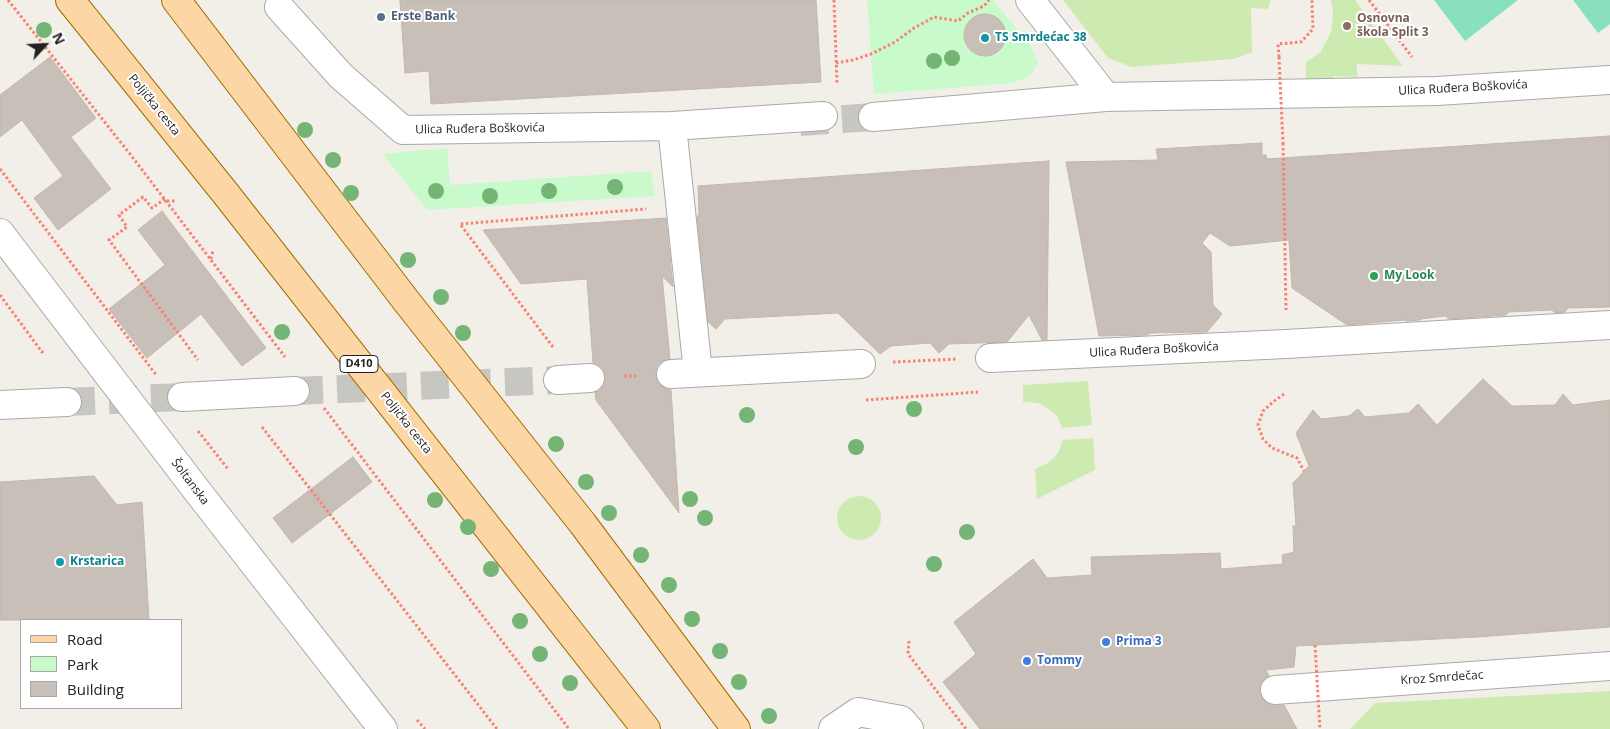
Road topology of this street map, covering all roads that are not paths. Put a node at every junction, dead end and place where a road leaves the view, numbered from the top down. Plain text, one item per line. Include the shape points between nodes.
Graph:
1 (70, 0) edge
2 (176, 0) edge
3 (1030, 0) edge
4 (279, 7) dead end
5 (1610, 80) edge
6 (1106, 97) junction
7 (823, 116) tunnel mouth
8 (873, 117) tunnel mouth
9 (672, 126) junction
10 (0, 233) edge
11 (1610, 325) edge
12 (990, 358) road end
13 (861, 364) road end
14 (698, 372) junction
15 (671, 374) road end
16 (172, 389) tunnel mouth
17 (295, 391) tunnel mouth
18 (67, 402) tunnel mouth
19 (0, 405) edge
20 (1610, 666) edge
21 (1275, 690) dead end
22 (383, 729) edge
23 (646, 729) edge
24 (736, 729) edge
25 (833, 729) edge
26 (909, 729) edge

1 - 23 main road, Poljička cesta / D410
2 - 24 main road via 407,302 583,524
3 - 6 street
4 - 9 street, Ulica Ruđera Boškovića via 341,76 403,130
5 - 6 street, Ulica Ruđera Boškovića via 1437,91
6 - 8 street, Ulica Ruđera Boškovića
7 - 9 street, Ulica Ruđera Boškovića
9 - 14 street
10 - 22 street, Šoltanska
11 - 12 street, Ulica Ruđera Boškovića
13 - 14 street
14 - 15 street
16 - 17 street via 230,394
18 - 19 street
20 - 21 street, Kroz Smrdečac
25 - 26 street via 858,712 901,720

